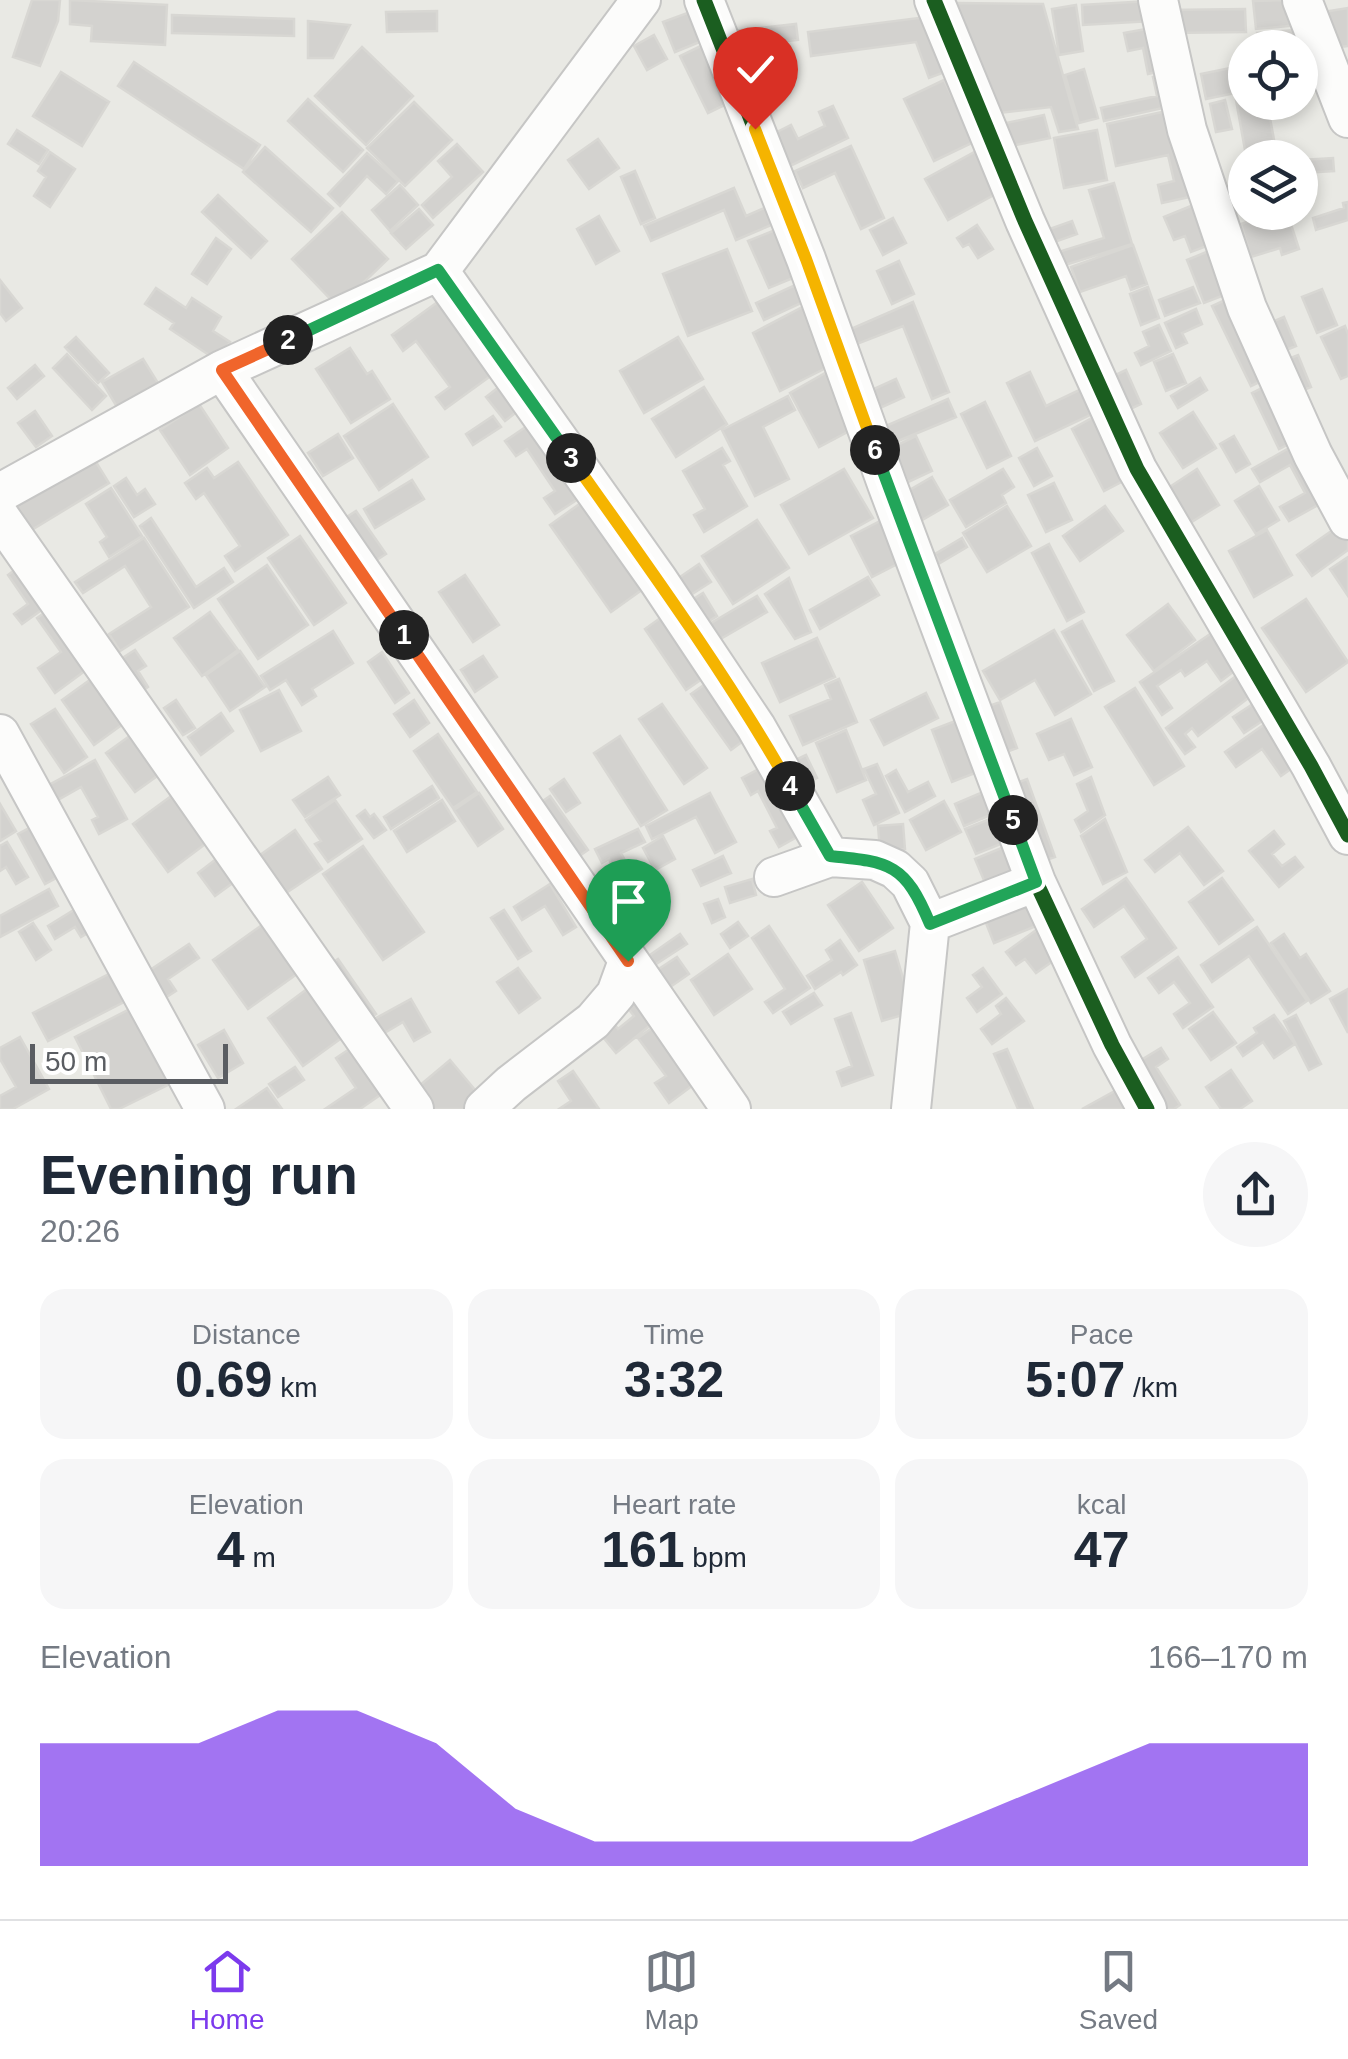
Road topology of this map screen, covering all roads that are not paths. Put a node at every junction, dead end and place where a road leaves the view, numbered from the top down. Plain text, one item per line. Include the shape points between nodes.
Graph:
1 (641, 0) edge
2 (704, 0) edge
3 (934, 0) edge
4 (1158, 0) edge
5 (1302, 0) edge
6 (1348, 118) edge
7 (438, 270) junction
8 (222, 370) junction
9 (0, 493) edge
10 (0, 517) edge
11 (1348, 520) edge
12 (0, 734) edge
13 (1348, 835) edge
14 (830, 856) junction
15 (774, 877) dead end
16 (1036, 882) junction
17 (930, 924) junction
18 (628, 961) junction
19 (508, 1101) edge
20 (205, 1109) edge
21 (414, 1109) edge
22 (732, 1109) edge
23 (912, 1109) edge
24 (1148, 1109) edge

1 - 7 street
2 - 16 street
3 - 13 street via 1138,470
4 - 11 street via 1187,130 1247,308
5 - 6 street
7 - 8 street
7 - 14 street via 658,580
8 - 9 street
8 - 18 street
10 - 21 street
12 - 20 street
14 - 15 street
14 - 17 street via 895,868
16 - 17 street
16 - 24 street
17 - 23 street
18 - 19 street via 616,994 593,1021
18 - 22 street

